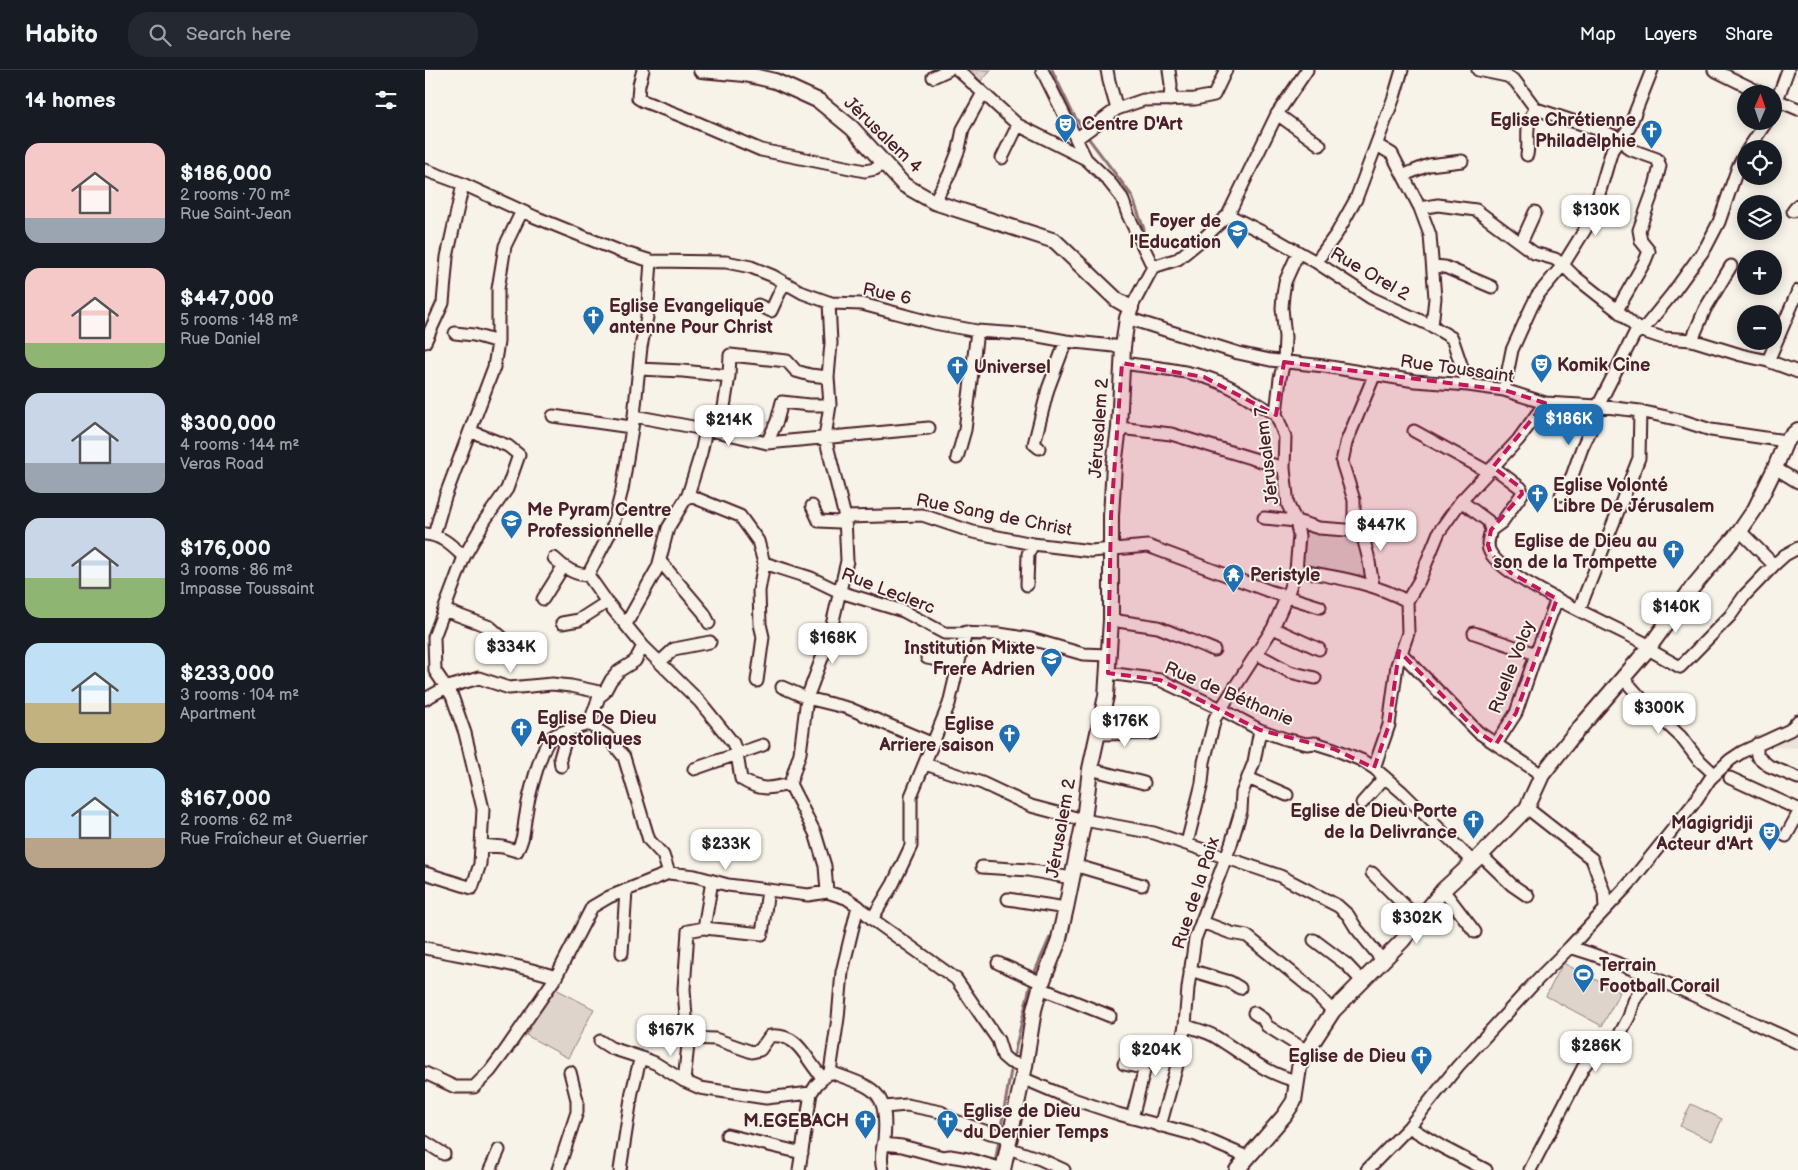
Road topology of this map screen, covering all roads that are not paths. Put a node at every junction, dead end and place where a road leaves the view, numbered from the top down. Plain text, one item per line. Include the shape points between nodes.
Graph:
1 (643, 70) edge
2 (701, 70) edge
3 (948, 70) edge
4 (958, 70) edge
5 (1042, 70) edge
6 (1107, 70) edge
7 (1169, 70) edge
8 (1226, 70) edge
9 (1307, 70) edge
10 (1402, 70) edge
11 (1478, 70) edge
12 (1652, 70) edge
13 (1714, 70) edge
14 (1788, 70) edge
15 (1511, 73) edge
16 (933, 77) dead end
17 (1745, 85) edge
18 (1782, 85) edge
19 (983, 93) junction
20 (1170, 100) junction
21 (1783, 105) edge
22 (1117, 108) junction
23 (1536, 109) junction
24 (1798, 109) edge
25 (1277, 114) junction
26 (1018, 125) junction
27 (1076, 139) junction
28 (1621, 139) junction
29 (1320, 145) dead end
30 (1377, 145) junction
31 (1527, 155) dead end
32 (1002, 158) dead end
33 (1086, 159) junction
34 (1462, 161) dead end
35 (885, 163) junction
36 (425, 170) edge
37 (1737, 170) edge
38 (1405, 175) junction
39 (463, 184) junction
40 (934, 202) junction
41 (1421, 208) junction
42 (522, 211) junction
43 (1535, 212) dead end
44 (1228, 215) junction
45 (1521, 243) junction
46 (1298, 253) junction
47 (651, 261) junction
48 (1316, 262) junction
49 (1563, 265) junction
50 (1433, 266) junction
51 (1731, 266) dead end
52 (1153, 267) junction
53 (784, 283) junction
54 (1492, 287) dead end
55 (1798, 291) edge
56 (829, 302) junction
57 (759, 305) dead end
58 (1617, 310) junction
59 (1129, 313) junction
60 (1432, 326) junction
61 (1639, 330) junction
62 (977, 331) junction
63 (455, 334) dead end
64 (1692, 340) junction
65 (1066, 341) junction
66 (425, 342) edge
67 (499, 342) junction
68 (1123, 347) junction
69 (1768, 361) junction
70 (1284, 362) junction
71 (1122, 363) junction
72 (639, 369) junction
73 (1798, 372) edge
74 (729, 376) junction
75 (1375, 376) junction
76 (828, 377) junction
77 (1468, 385) junction
78 (1504, 390) junction
79 (1545, 403) junction
80 (831, 404) junction
81 (1598, 406) junction
82 (1640, 411) junction
83 (1276, 414) junction
84 (553, 416) dead end
85 (633, 421) junction
86 (929, 428) dead end
87 (1119, 428) junction
88 (706, 430) junction
89 (1798, 430) edge
90 (470, 431) junction
91 (1414, 431) dead end
92 (720, 432) junction
93 (825, 437) junction
94 (1786, 441) junction
95 (767, 443) junction
96 (1039, 448) dead end
97 (957, 458) dead end
98 (1284, 468) junction
99 (1775, 468) junction
100 (1490, 469) junction
101 (1798, 482) edge
102 (688, 495) junction
103 (1561, 495) dead end
104 (1461, 501) junction
105 (813, 506) dead end
106 (845, 517) junction
107 (1264, 518) dead end
108 (1296, 521) junction
109 (1491, 530) junction
110 (1740, 531) junction
111 (1359, 532) junction
112 (430, 534) edge
113 (1033, 544) junction
114 (1798, 548) edge
115 (1110, 550) junction
116 (464, 557) junction
117 (554, 558) dead end
118 (660, 561) junction
119 (764, 562) junction
120 (1773, 565) junction
121 (563, 567) junction
122 (1296, 570) junction
123 (588, 575) junction
124 (1027, 585) dead end
125 (1373, 585) junction
126 (840, 592) junction
127 (1287, 596) junction
128 (543, 599) dead end
129 (1407, 600) junction
130 (1557, 600) junction
131 (607, 602) junction
132 (1320, 607) dead end
133 (445, 610) junction
134 (1579, 610) junction
135 (1111, 620) junction
136 (709, 622) dead end
137 (563, 623) dead end
138 (626, 624) junction
139 (1273, 628) junction
140 (966, 632) junction
141 (1474, 633) dead end
142 (430, 634) edge
143 (506, 641) dead end
144 (710, 642) dead end
145 (643, 646) junction
146 (1649, 648) junction
147 (1319, 649) dead end
148 (1214, 650) dead end
149 (1401, 653) junction
150 (1257, 654) junction
151 (1536, 654) junction
152 (1108, 655) junction
153 (927, 658) dead end
154 (660, 662) junction
155 (958, 664) junction
156 (1108, 673) junction
157 (1623, 677) junction
158 (1315, 678) dead end
159 (757, 681) dead end
160 (782, 687) dead end
161 (445, 688) junction
162 (604, 694) junction
163 (807, 698) junction
164 (425, 699) edge
165 (1221, 709) junction
166 (589, 724) junction
167 (1795, 727) edge
168 (1260, 730) junction
169 (568, 731) junction
170 (1152, 733) dead end
171 (1098, 734) junction
172 (935, 740) junction
173 (1496, 744) junction
174 (1757, 744) junction
175 (763, 745) dead end
176 (737, 754) junction
177 (925, 764) junction
178 (561, 766) dead end
179 (1374, 768) junction
180 (694, 769) dead end
181 (1091, 769) junction
182 (1714, 774) junction
183 (1542, 775) junction
184 (1385, 777) junction
185 (1248, 778) junction
186 (1730, 778) dead end
187 (1798, 778) edge
188 (1144, 783) dead end
189 (790, 784) junction
190 (1287, 795) dead end
191 (1362, 803) dead end
192 (1527, 808) junction
193 (1798, 809) edge
194 (1798, 814) edge
195 (1084, 820) junction
196 (1786, 836) dead end
197 (1187, 843) junction
198 (481, 845) junction
199 (1226, 858) junction
200 (1477, 859) junction
201 (982, 868) dead end
202 (1073, 872) junction
203 (425, 873) edge
204 (669, 873) junction
205 (1372, 874) dead end
206 (712, 881) junction
207 (1142, 885) dead end
208 (626, 890) junction
209 (768, 890) junction
210 (1443, 890) junction
211 (827, 892) junction
212 (1528, 896) dead end
213 (1008, 899) dead end
214 (858, 906) junction
215 (1066, 908) junction
216 (1605, 908) junction
217 (1421, 918) junction
218 (872, 919) junction
219 (1201, 922) junction
220 (704, 928) junction
221 (1475, 932) dead end
222 (1314, 940) dead end
223 (1570, 947) junction
224 (425, 950) edge
225 (622, 953) dead end
226 (1383, 961) junction
227 (998, 963) dead end
228 (1190, 970) junction
229 (556, 976) junction
230 (1650, 976) junction
231 (1363, 982) junction
232 (1041, 986) junction
233 (1240, 988) dead end
234 (1333, 1011) junction
235 (1254, 1013) dead end
236 (1111, 1016) dead end
237 (1185, 1025) junction
238 (687, 1038) junction
239 (600, 1041) dead end
240 (1798, 1043) edge
241 (1307, 1052) junction
242 (643, 1058) junction
243 (1124, 1064) dead end
244 (1019, 1068) junction
245 (570, 1072) dead end
246 (425, 1073) edge
247 (826, 1075) junction
248 (685, 1081) junction
249 (1297, 1081) junction
250 (811, 1093) junction
251 (884, 1107) junction
252 (1132, 1118) junction
253 (1160, 1126) junction
254 (1409, 1128) junction
255 (727, 1135) dead end
256 (425, 1142) edge
257 (1008, 1142) junction
258 (883, 1144) junction
259 (499, 1150) dead end
260 (802, 1153) junction
261 (444, 1154) dead end
262 (1247, 1157) junction
263 (1003, 1169) edge
264 (489, 1170) edge
265 (558, 1170) edge
266 (620, 1170) edge
267 (799, 1170) edge
268 (883, 1170) edge
269 (1064, 1170) edge
270 (1237, 1170) edge
271 (1367, 1170) edge
272 (1486, 1170) edge
273 (1530, 1170) edge

1 - 35 street via 638,98 761,150 865,170
2 - 35 street, Jérusalem 4 via 745,74 775,81 819,101 852,128
3 - 16 street
4 - 19 street
5 - 27 street
6 - 22 street
7 - 20 street
8 - 20 street via 1214,95
9 - 25 street
10 - 30 street
11 - 15 street
12 - 28 street via 1629,128
13 - 17 street
14 - 18 street
15 - 23 street
19 - 26 street
19 - 40 street via 963,129 949,175
20 - 22 street via 1143,100
21 - 24 street
22 - 27 street
23 - 28 street
23 - 31 street via 1527,131
25 - 29 street
25 - 44 street
26 - 32 street
26 - 33 street
27 - 33 street
28 - 49 street via 1612,150 1586,228
28 - 58 street via 1629,148 1657,159 1660,166 1639,230 1641,241 1649,251
30 - 38 street via 1392,154
30 - 48 street via 1356,199
33 - 52 street via 1123,198
34 - 38 street via 1429,165
35 - 40 street, Jérusalem 4 via 904,185
36 - 39 street, Rue 6
37 - 61 street via 1719,222 1706,247 1672,294
38 - 41 street
39 - 42 street, Rue 6
39 - 66 street via 447,257 443,302
40 - 59 street, Jérusalem 4 via 1055,241
41 - 45 street via 1438,205 1476,210
41 - 50 street via 1430,235
42 - 47 street, Rue 6
42 - 67 street via 505,246 498,289
43 - 45 street
44 - 46 street, Rue Orel 2
44 - 52 street via 1178,259
45 - 49 street via 1534,253
46 - 48 street, Rue Orel 2
46 - 70 street, Jérusalem 7 via 1283,295
47 - 53 street, Rue 6 via 726,262 751,267
47 - 72 street
48 - 60 street, Rue Orel 2 via 1371,298
49 - 58 street
49 - 78 street via 1531,308 1512,350
50 - 54 street via 1445,267
50 - 60 street via 1435,298
51 - 64 street via 1705,309
52 - 59 street
53 - 56 street, Rue 6 via 803,294
53 - 57 street via 771,311
55 - 69 street
56 - 62 street, Rue 6 via 862,304
56 - 76 street via 831,343
58 - 61 street
59 - 68 street, Jérusalem 2
59 - 70 street, Rue Toussaint via 1238,353
60 - 77 street, Rue Orel 2 via 1452,338
61 - 64 street via 1663,338
61 - 81 street via 1634,334
62 - 65 street, Rue 6
62 - 97 street via 965,430
63 - 67 street
64 - 69 street
65 - 68 street, Rue 6
65 - 96 street via 1034,444
67 - 90 street via 494,367
68 - 71 street, Jérusalem 2
69 - 73 street
70 - 75 street, Rue Toussaint
70 - 83 street, Jérusalem 7
71 - 83 street via 1204,377 1228,386
71 - 87 street, Jérusalem 2
72 - 74 street
72 - 85 street
74 - 76 street via 730,355 787,361 796,371
74 - 92 street
75 - 77 street, Rue Toussaint
75 - 111 street via 1342,462 1354,500 1354,518
76 - 80 street
77 - 78 street, Rue Toussaint
78 - 79 street, Rue Toussaint
79 - 81 street, Rue Toussaint
79 - 100 street via 1518,440
80 - 93 street
80 - 95 street via 809,406 782,402
81 - 82 street, Rue Toussaint
81 - 103 street via 1572,476
82 - 94 street, Rue Toussaint via 1711,430
82 - 134 street via 1639,458
83 - 98 street, Jérusalem 7 via 1285,437
84 - 85 street
85 - 88 street
85 - 123 street via 613,529
86 - 93 street
87 - 98 street via 1171,434
87 - 115 street, Jérusalem 2
88 - 92 street
88 - 102 street
89 - 94 street
90 - 112 street
90 - 116 street via 508,446 519,455 507,489
91 - 100 street
92 - 95 street
93 - 95 street
93 - 106 street
94 - 99 street
98 - 108 street, Jérusalem 7 via 1288,505
99 - 101 street
99 - 110 street
100 - 104 street
100 - 109 street via 1521,488 1522,494 1502,522
102 - 118 street via 668,528
102 - 119 street via 740,516 758,541
104 - 109 street via 1488,521
104 - 129 street via 1439,532 1419,581
105 - 106 street, Rue Sang de Christ via 819,521 839,522
106 - 113 street, Rue Sang de Christ via 922,515 973,532
106 - 126 street via 847,561
107 - 108 street
108 - 111 street via 1319,528
108 - 122 street, Jérusalem 7 via 1299,536
109 - 130 street via 1488,545 1491,554 1511,573
110 - 120 street
110 - 146 street via 1692,588
111 - 125 street via 1363,537
112 - 116 street via 449,543
113 - 115 street, Rue Sang de Christ
113 - 124 street via 1028,554
114 - 120 street
115 - 127 street, Rue Sang de Christ via 1148,546
115 - 135 street, Jérusalem 2
116 - 133 street
117 - 121 street
118 - 136 street
118 - 138 street
119 - 126 street, Rue Leclerc
119 - 159 street via 759,591 763,637
120 - 146 street via 1730,616 1680,667
121 - 123 street
121 - 128 street
122 - 125 street
122 - 127 street, Jérusalem 7
123 - 131 street
125 - 129 street
126 - 140 street, Rue Leclerc via 903,611 944,632
126 - 163 street via 828,642
127 - 132 street, Rue Sang de Christ
127 - 139 street, Jérusalem 7
129 - 149 street via 1407,632
130 - 134 street
130 - 151 street, Ruelle Volcy
131 - 137 street via 579,620
131 - 138 street
133 - 142 street
133 - 143 street via 490,627
134 - 146 street via 1629,634
135 - 148 street via 1158,627
135 - 152 street, Jérusalem 2
138 - 145 street
139 - 147 street
139 - 150 street, Jérusalem 7
140 - 152 street, Rue Leclerc via 1007,635 1083,654
140 - 155 street
141 - 151 street
142 - 161 street via 435,671
144 - 154 street via 674,649
145 - 154 street
145 - 162 street via 635,661 611,680
146 - 157 street
149 - 173 street via 1478,732
149 - 179 street via 1389,725
150 - 158 street via 1290,672
150 - 165 street, Jérusalem 7
151 - 173 street, Ruelle Volcy via 1516,713
152 - 156 street, Jérusalem 2
153 - 155 street
154 - 176 street via 700,702 733,743
155 - 172 street via 949,704
156 - 165 street, Rue de Béthanie via 1160,680
156 - 171 street, Jérusalem 2
157 - 182 street
157 - 183 street
160 - 163 street
161 - 162 street via 479,678 509,688 553,684
161 - 164 street
161 - 198 street via 452,696 465,733 483,809
162 - 166 street via 599,697
163 - 172 street via 848,708 931,743
163 - 189 street via 800,753
165 - 168 street, Rue de Béthanie
165 - 197 street, Jérusalem 7 via 1210,735
166 - 169 street
166 - 204 street via 607,736 624,757 649,840 663,855
167 - 174 street
168 - 179 street, Rue de Béthanie via 1334,749
168 - 185 street, Rue de la Paix
169 - 178 street via 560,758
169 - 198 street via 552,737 544,750 526,814 524,840 517,851
170 - 171 street
171 - 181 street, Jérusalem 2
172 - 177 street
173 - 183 street
174 - 182 street via 1729,760
174 - 187 street via 1757,756 1769,766
175 - 176 street
176 - 180 street
176 - 189 street via 741,779 753,787 770,789
177 - 195 street via 982,783 1031,806
177 - 218 street via 911,796 911,846
179 - 184 street, Rue de Béthanie
181 - 188 street
181 - 195 street, Jérusalem 2
182 - 216 street via 1629,884
183 - 192 street
184 - 191 street
184 - 200 street, Rue de Béthanie
185 - 190 street
185 - 199 street, Rue de la Paix
186 - 193 street
189 - 211 street via 815,833 825,866
192 - 200 street
192 - 216 street via 1592,859 1604,892
194 - 196 street
195 - 197 street via 1154,833
195 - 202 street, Jérusalem 2
197 - 199 street
198 - 203 street via 480,864 471,888
199 - 219 street, Rue de la Paix
199 - 226 street via 1280,876 1338,906
200 - 210 street
200 - 212 street, Rue de Béthanie
201 - 202 street
202 - 207 street
202 - 215 street, Jérusalem 2
204 - 206 street
204 - 208 street
205 - 217 street
206 - 209 street
206 - 220 street
208 - 225 street
208 - 229 street via 592,907
209 - 211 street via 808,895
209 - 220 street via 762,934
210 - 217 street
210 - 221 street
211 - 214 street via 847,898
213 - 215 street
214 - 218 street
214 - 247 street via 842,972 838,1018
215 - 232 street, Jérusalem 2 via 1058,943
216 - 223 street
217 - 226 street
218 - 244 street via 956,979 998,1040 1003,1056
219 - 228 street, Rue de la Paix
219 - 234 street via 1247,936 1306,984
220 - 238 street via 688,931 684,989
222 - 231 street via 1346,964
223 - 230 street
223 - 254 street via 1458,1066
224 - 229 street
226 - 231 street
227 - 232 street
228 - 233 street
228 - 237 street, Rue de la Paix
229 - 246 street via 505,1051 474,1087 455,1087
230 - 240 street
230 - 273 street via 1634,1001 1615,1043 1606,1053 1595,1052 1584,1066
231 - 234 street
232 - 236 street
232 - 244 street, Jérusalem 2
234 - 241 street
235 - 241 street via 1263,1018 1267,1026
237 - 249 street via 1213,1035 1283,1078
237 - 253 street, Rue de la Paix
238 - 247 street via 715,1039 752,1052 760,1050 770,1036 780,1035 796,1042
238 - 248 street
239 - 242 street
241 - 249 street
242 - 248 street
242 - 266 street via 632,1092
243 - 252 street via 1144,1071
244 - 252 street via 1067,1097
244 - 257 street, Jérusalem 2
245 - 265 street via 577,1112
247 - 250 street
247 - 251 street via 861,1083 880,1096
248 - 250 street via 700,1088 766,1098
249 - 262 street via 1294,1101
250 - 260 street
251 - 257 street via 907,1105 941,1112
251 - 258 street
252 - 253 street
253 - 262 street via 1196,1135
254 - 271 street
254 - 272 street
255 - 260 street
256 - 261 street
257 - 263 street, Jérusalem 2
257 - 269 street
258 - 263 street via 968,1159
258 - 268 street via 880,1161
259 - 264 street
260 - 267 street
262 - 270 street

